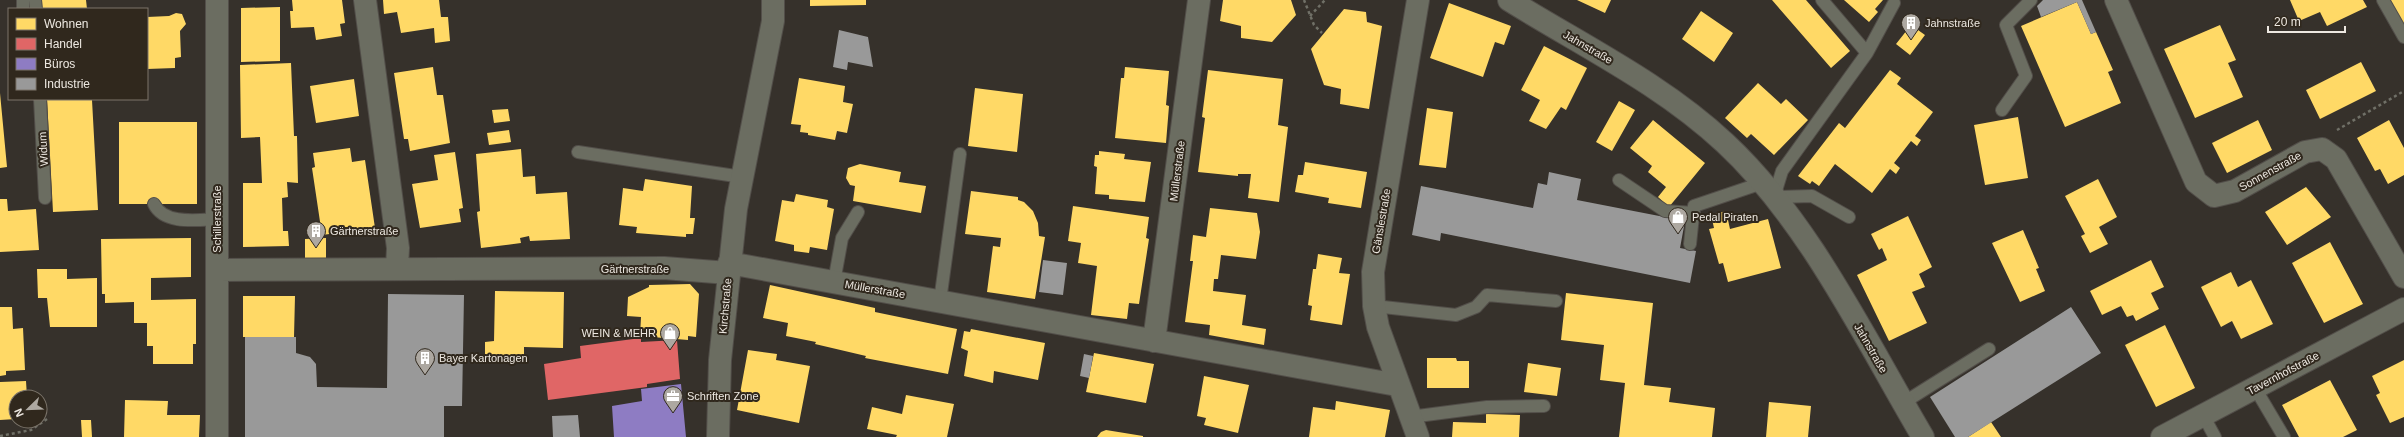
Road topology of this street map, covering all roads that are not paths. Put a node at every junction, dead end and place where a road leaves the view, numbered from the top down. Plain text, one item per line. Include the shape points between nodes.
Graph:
1 (217, 0) edge
2 (365, 0) edge
3 (773, 0) edge
4 (1199, 0) edge
5 (1418, 0) edge
6 (1509, 0) edge
7 (1822, 0) edge
8 (2031, 0) edge
9 (2116, 0) edge
10 (2383, 0) edge
11 (1894, 3) dead end
12 (2404, 37) edge
13 (1868, 53) junction
14 (40, 100) edge
15 (2002, 110) dead end
16 (578, 152) dead end
17 (960, 154) dead end
18 (742, 177) junction
19 (1619, 180) dead end
20 (1768, 190) junction
21 (45, 198) dead end
22 (154, 204) dead end
23 (858, 212) dead end
24 (1694, 213) junction
25 (1849, 217) dead end
26 (217, 219) junction
27 (1690, 244) dead end
28 (397, 268) junction
29 (728, 268) junction
30 (217, 270) junction
31 (2404, 277) edge
32 (834, 282) junction
33 (940, 301) junction
34 (1556, 301) dead end
35 (1374, 306) junction
36 (2404, 308) edge
37 (1154, 341) junction
38 (1989, 349) dead end
39 (1397, 385) junction
40 (2255, 388) junction
41 (1903, 403) junction
42 (1544, 406) dead end
43 (2203, 415) junction
44 (1410, 417) junction
45 (217, 437) edge
46 (718, 437) edge
47 (1418, 437) edge
48 (1923, 437) edge
49 (2162, 437) edge
50 (2215, 437) edge
51 (2284, 437) edge

1 - 26 street, Schillerstraße
2 - 28 street via 398,248
3 - 18 street, Kirchstraße via 773,22
4 - 37 street, Müllerstraße
5 - 35 street, Gänslestraße via 1373,272
6 - 20 street, Jahnstraße via 1671,98 1726,144
7 - 13 lane
8 - 15 lane via 2006,25 2026,76
9 - 31 street, Sonnenstraße via 2196,182 2214,196 2235,191 2305,152 2322,149 2336,159
10 - 12 lane
11 - 13 lane
13 - 20 lane
14 - 21 lane, Widum
16 - 18 lane
17 - 33 lane
18 - 29 street, Kirchstraße
19 - 24 lane via 1665,212
20 - 24 lane via 1694,206
20 - 25 lane via 1812,196
20 - 41 street, Jahnstraße via 1816,254
22 - 26 lane via 157,212 168,218
23 - 32 lane, Müllerstraße via 842,238
24 - 27 lane
26 - 30 street, Schillerstraße
28 - 29 street, Gärtnerstraße
28 - 30 street, Gärtnerstraße
29 - 32 street, Müllerstraße
29 - 46 street, Kirchstraße via 720,360
30 - 45 street, Schillerstraße
32 - 33 street, Müllerstraße
33 - 37 street, Müllerstraße
34 - 35 lane via 1487,295 1476,306 1456,315
35 - 39 street, Gänslestraße via 1378,327
36 - 40 street, Tavernhofstraße
37 - 39 street, Müllerstraße
38 - 41 lane
39 - 44 street, Gänslestraße
40 - 43 street, Tavernhofstraße
40 - 51 lane
41 - 48 street, Jahnstraße
42 - 44 lane via 1487,407
43 - 49 street, Tavernhofstraße
43 - 50 lane
44 - 47 street, Gänslestraße

